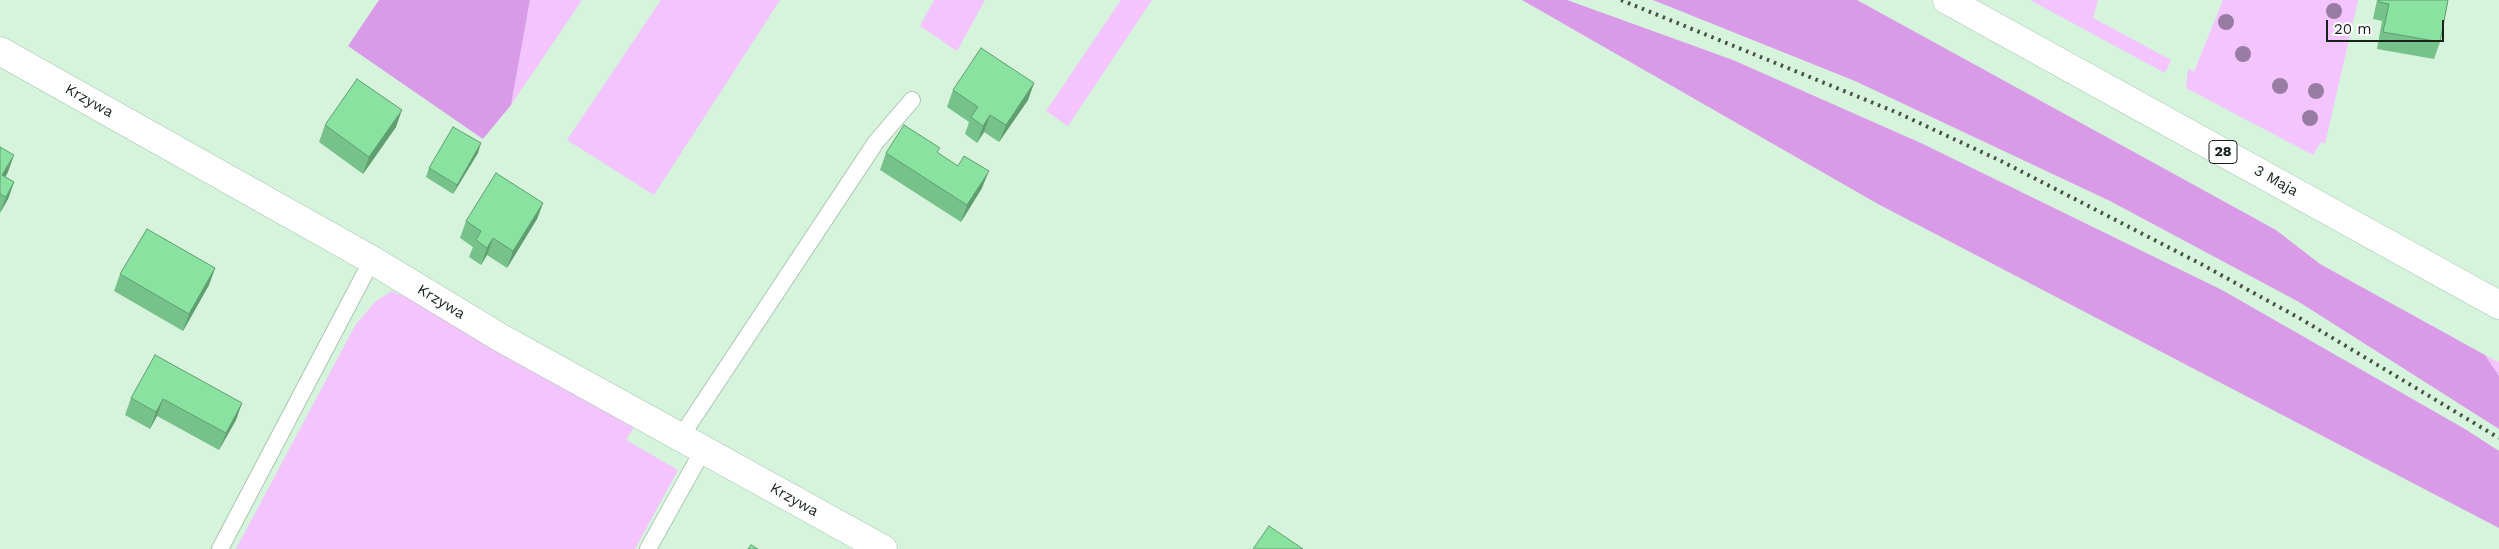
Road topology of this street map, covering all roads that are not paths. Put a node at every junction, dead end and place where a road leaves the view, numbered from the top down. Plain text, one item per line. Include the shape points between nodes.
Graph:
1 (1948, 0) edge
2 (0, 51) edge
3 (912, 100) dead end
4 (372, 260) junction
5 (2499, 304) edge
6 (692, 444) junction
7 (220, 549) edge
8 (648, 549) edge
9 (883, 549) edge

1 - 5 street, 3 Maja / 28
2 - 4 street, Krzywa
3 - 6 lane via 876,142
4 - 6 street, Krzywa via 500,338
4 - 7 lane
6 - 8 lane
6 - 9 street, Krzywa

